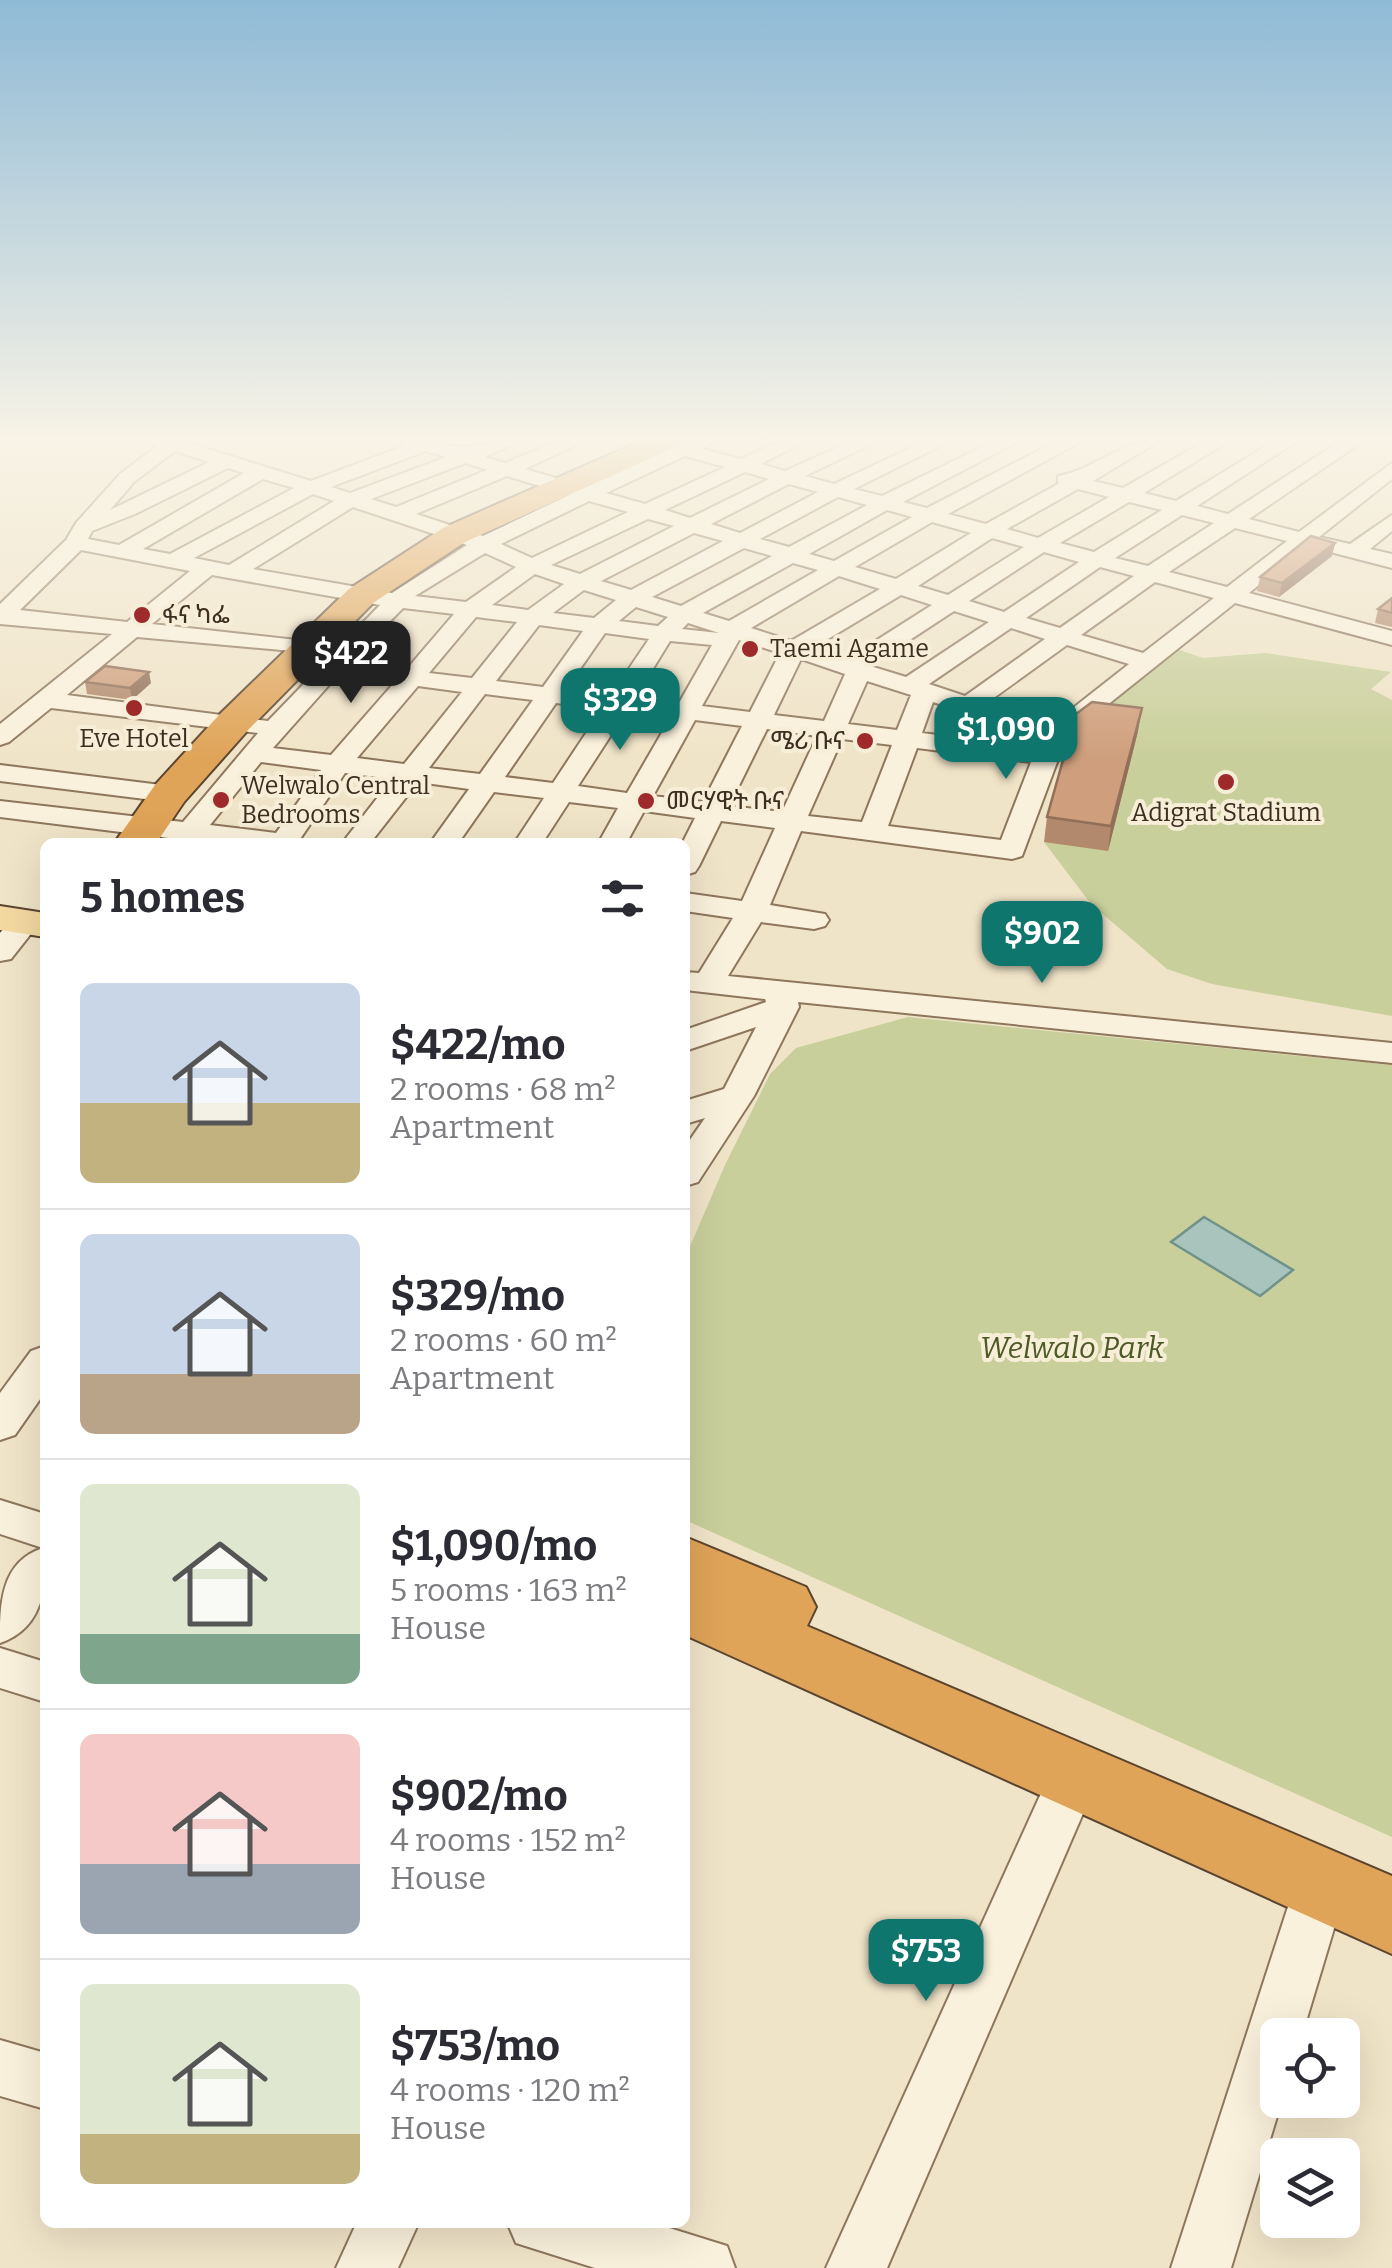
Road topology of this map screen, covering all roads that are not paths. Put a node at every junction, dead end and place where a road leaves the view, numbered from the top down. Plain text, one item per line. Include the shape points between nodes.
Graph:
1 (69, 546) edge
2 (107, 546) edge
3 (133, 546) edge
4 (203, 546) edge
5 (275, 546) edge
6 (458, 546) edge
7 (484, 546) edge
8 (575, 546) edge
9 (655, 546) edge
10 (735, 546) edge
11 (765, 546) edge
12 (811, 546) edge
13 (879, 546) edge
14 (966, 546) edge
15 (1040, 546) edge
16 (1044, 546) edge
17 (1120, 546) edge
18 (1196, 546) edge
19 (1294, 546) edge
20 (1330, 546) edge
21 (1362, 546) edge
22 (122, 552) junction
23 (1354, 552) junction
24 (795, 555) junction
25 (1096, 560) junction
26 (1392, 561) edge
27 (173, 562) junction
28 (532, 566) junction
29 (207, 568) junction
30 (841, 569) junction
31 (232, 572) junction
32 (1151, 574) junction
33 (581, 582) junction
34 (897, 586) junction
35 (1231, 596) junction
36 (379, 598) junction
37 (632, 598) junction
38 (954, 604) junction
39 (470, 610) junction
40 (684, 614) junction
41 (1, 616) edge
42 (533, 618) junction
43 (1011, 620) junction
44 (599, 626) junction
45 (131, 630) junction
46 (664, 634) junction
47 (732, 635) junction
48 (1066, 638) junction
49 (1392, 638) edge
50 (794, 649) junction
51 (319, 658) junction
52 (1147, 662) junction
53 (855, 669) junction
54 (409, 681) junction
55 (917, 688) junction
56 (477, 689) junction
57 (548, 697) junction
58 (44, 700) junction
59 (617, 706) junction
60 (687, 714) junction
61 (758, 722) junction
62 (832, 731) junction
63 (248, 733) junction
64 (0, 736) edge
65 (906, 740) junction
66 (1046, 756) junction
67 (338, 764) junction
68 (0, 773) edge
69 (411, 773) junction
70 (487, 783) junction
71 (561, 792) junction
72 (169, 794) junction
73 (636, 802) junction
74 (0, 809) edge
75 (712, 812) junction
76 (792, 822) junction
77 (872, 832) junction
78 (165, 835) edge
79 (215, 838) edge
80 (285, 838) edge
81 (360, 838) edge
82 (447, 838) edge
83 (532, 838) edge
84 (615, 838) edge
85 (690, 856) edge
86 (690, 903) edge
87 (752, 912) junction
88 (23, 913) edge
89 (814, 920) dead end
90 (0, 952) edge
91 (696, 982) edge
92 (781, 999) junction
93 (690, 1039) edge
94 (1392, 1052) edge
95 (737, 1096) junction
96 (690, 1111) edge
97 (690, 1166) edge
98 (23, 1377) edge
99 (0, 1424) edge
100 (0, 1517) edge
101 (40, 1529) edge
102 (690, 1566) edge
103 (40, 1572) edge
104 (690, 1606) edge
105 (0, 1624) edge
106 (0, 1668) edge
107 (40, 1680) edge
108 (1075, 1774) junction
109 (1392, 1876) edge
110 (1322, 1882) junction
111 (1392, 1916) edge
112 (0, 2068) edge
113 (40, 2080) edge
114 (385, 2228) edge
115 (559, 2228) edge
116 (366, 2268) edge
117 (705, 2268) edge
118 (856, 2268) edge
119 (1201, 2268) edge

1 - 41 street
2 - 22 street
3 - 22 street
4 - 27 street
5 - 31 street
6 - 36 highway
7 - 28 street
8 - 28 street
9 - 33 street
10 - 37 street
11 - 24 street
12 - 24 street
13 - 30 street
14 - 34 street
15 - 38 street
16 - 25 street
17 - 25 street
18 - 32 street
19 - 35 street
20 - 23 street
21 - 23 street
22 - 27 street
23 - 26 street
24 - 30 street
24 - 40 street
25 - 32 street
25 - 43 street
27 - 29 street
28 - 33 street
28 - 39 street
29 - 31 street
29 - 45 street
30 - 34 street
30 - 47 street
31 - 36 street
32 - 35 street
32 - 48 street
33 - 37 street
33 - 42 street
34 - 38 street
34 - 50 street
35 - 49 street
35 - 52 street
36 - 39 street
36 - 51 highway
36 - 63 highway
37 - 40 street
37 - 44 street
38 - 43 street
38 - 53 street
39 - 42 street
39 - 54 street
40 - 46 street
40 - 47 street
41 - 45 street
42 - 44 street
42 - 56 street
43 - 48 street
43 - 55 street
44 - 46 street
44 - 57 street
45 - 51 street
45 - 58 street
46 - 47 street
46 - 59 street
47 - 50 street
47 - 60 street
48 - 52 street
48 - 55 street via 968,705
50 - 53 street
50 - 61 street
51 - 54 street
51 - 63 highway
52 - 66 street via 1054,735
53 - 55 street
53 - 62 street
54 - 56 street
54 - 67 street
55 - 65 street
56 - 57 street
56 - 69 street
57 - 59 street
57 - 70 street
58 - 63 street
58 - 64 street
59 - 60 street
59 - 71 street
60 - 61 street
60 - 73 street
61 - 62 street
61 - 75 street
62 - 65 street
62 - 76 street
63 - 67 street
63 - 72 highway
63 - 78 highway
65 - 66 street
65 - 77 street
66 - 77 street via 1012,850
67 - 69 street
67 - 80 street
68 - 72 street
69 - 70 street
69 - 81 street
70 - 71 street
70 - 82 street
71 - 73 street
71 - 83 street
72 - 78 highway
73 - 75 street
73 - 84 street
74 - 78 street
75 - 76 street
75 - 85 street
76 - 77 street
76 - 87 street
78 - 79 street
86 - 87 street
87 - 89 street
87 - 91 street
88 - 90 street
91 - 92 street
92 - 93 street
92 - 94 street
92 - 95 street
95 - 96 street
95 - 97 street
98 - 99 street
100 - 101 street
102 - 109 highway
103 - 105 street
104 - 108 highway
106 - 107 street
108 - 110 highway
108 - 118 street
110 - 111 highway
110 - 119 street
112 - 113 street
114 - 116 street
115 - 117 street

